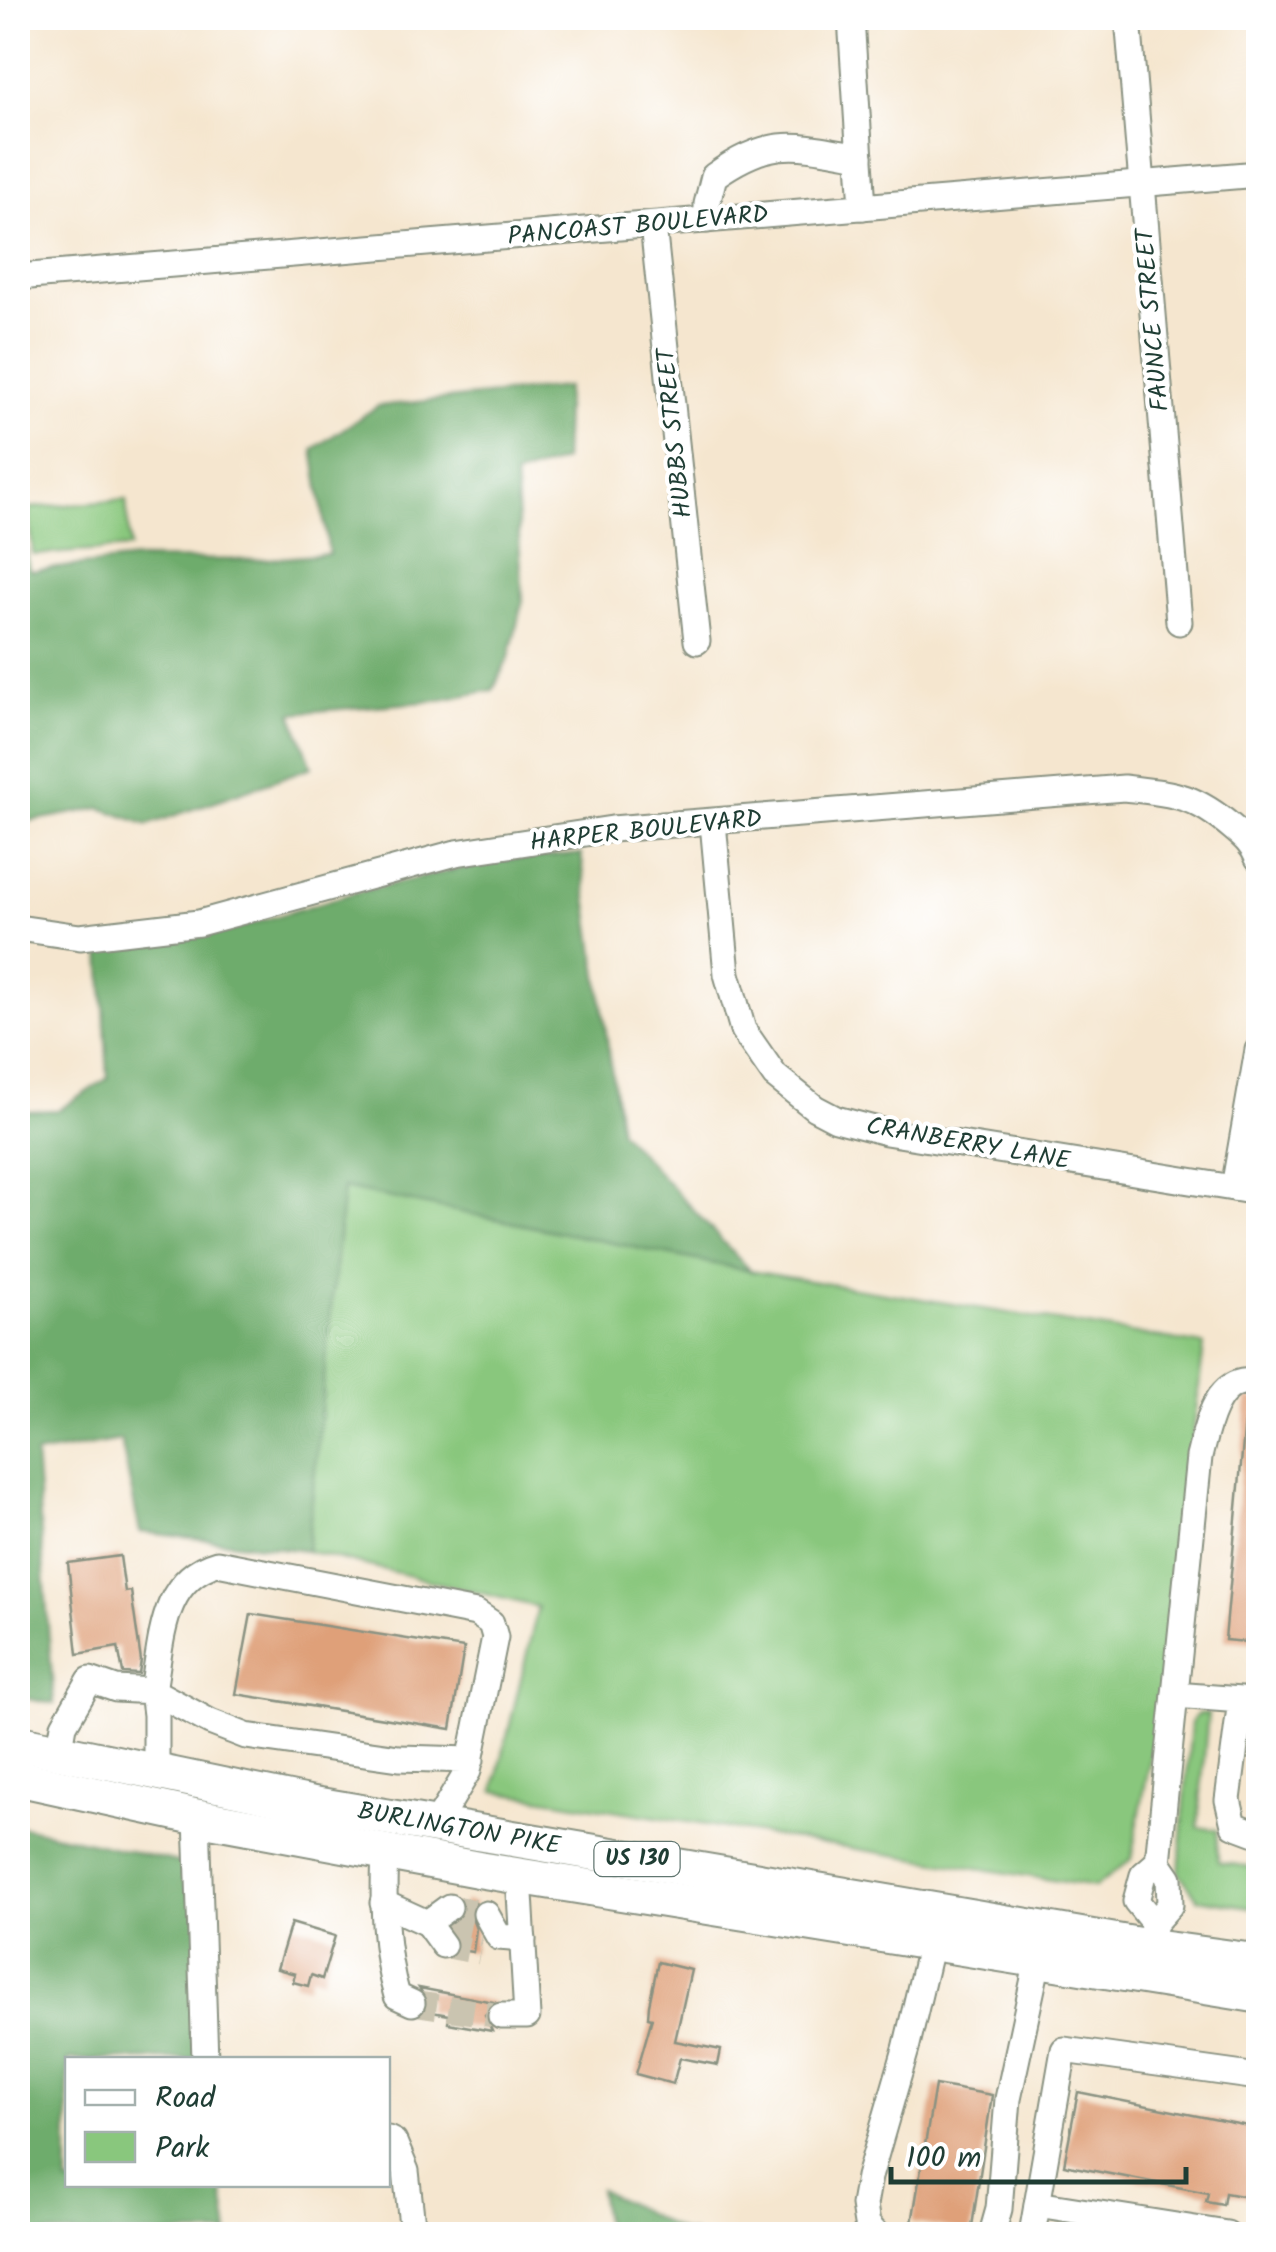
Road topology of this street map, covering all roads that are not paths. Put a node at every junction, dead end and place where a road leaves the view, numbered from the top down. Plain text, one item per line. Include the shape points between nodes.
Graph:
1 (851, 18) edge
2 (1128, 18) edge
3 (860, 156) junction
4 (1258, 174) edge
5 (1142, 184) junction
6 (863, 207) junction
7 (708, 220) junction
8 (654, 224) junction
9 (18, 277) edge
10 (1179, 622) dead end
11 (696, 642) dead end
12 (713, 823) junction
13 (1258, 858) edge
14 (18, 928) edge
15 (1258, 1050) edge
16 (1246, 1190) edge
17 (1258, 1384) edge
18 (152, 1690) junction
19 (1175, 1695) junction
20 (1250, 1700) edge
21 (18, 1743) edge
22 (58, 1753) junction
23 (470, 1760) junction
24 (156, 1773) junction
25 (18, 1778) edge
26 (196, 1817) junction
27 (436, 1824) junction
28 (1258, 1834) edge
29 (385, 1851) junction
30 (519, 1876) junction
31 (383, 1903) junction
32 (441, 1925) tunnel mouth
33 (1151, 1935) junction
34 (931, 1943) junction
35 (1038, 1960) junction
36 (1258, 1962) edge
37 (1258, 1995) edge
38 (412, 2003) dead end
39 (502, 2016) dead end
40 (205, 2057) edge
41 (1258, 2078) edge
42 (390, 2140) edge
43 (1037, 2204) junction
44 (413, 2234) edge
45 (876, 2234) edge
46 (992, 2234) edge
47 (1032, 2234) edge
48 (1227, 2234) edge

1 - 3 street
2 - 5 street, FAUNCE STREET
3 - 6 street
3 - 7 street via 779,145 745,154 714,176
4 - 5 street, PANCOAST BOULEVARD
5 - 6 street, PANCOAST BOULEVARD
5 - 10 street, FAUNCE STREET
6 - 7 street, PANCOAST BOULEVARD
7 - 8 street, PANCOAST BOULEVARD
8 - 9 street, PANCOAST BOULEVARD
8 - 11 street, HUBBS STREET
12 - 13 street, HARPER BOULEVARD via 1124,788 1180,794 1207,806 1252,844
12 - 14 street, HARPER BOULEVARD via 612,829 456,853 200,923 80,937
12 - 16 street, CRANBERRY LANE via 727,974 744,1030 775,1076 816,1108 886,1132
15 - 16 street
17 - 19 street via 1242,1382 1223,1393 1208,1423
18 - 22 street via 90,1680 64,1725
18 - 23 street via 246,1736 399,1758
18 - 23 street via 180,1584 196,1569 217,1563 476,1613 491,1623 495,1637
18 - 24 street
19 - 20 street
19 - 33 street via 1158,1862 1143,1875 1136,1901
20 - 28 street via 1228,1800 1234,1825
21 - 22 highway, BURLINGTON PIKE / US 130
22 - 24 highway, BURLINGTON PIKE / US 130
23 - 27 street
24 - 27 highway, BURLINGTON PIKE / US 130
25 - 26 highway, BURLINGTON PIKE / US 130
26 - 29 highway, BURLINGTON PIKE / US 130
26 - 40 street
27 - 33 highway, BURLINGTON PIKE / US 130
29 - 30 highway, BURLINGTON PIKE / US 130
29 - 31 street
30 - 34 highway, BURLINGTON PIKE / US 130
30 - 39 street via 494,1935 527,2016
31 - 32 street
31 - 38 street via 391,1977 397,1996
33 - 36 highway, BURLINGTON PIKE / US 130
34 - 35 highway, BURLINGTON PIKE / US 130
34 - 45 street via 866,2191 867,2224
35 - 37 highway, BURLINGTON PIKE / US 130
35 - 46 street via 1008,2099
41 - 43 street via 1064,2050
42 - 44 street via 406,2171
43 - 47 street
43 - 48 street

